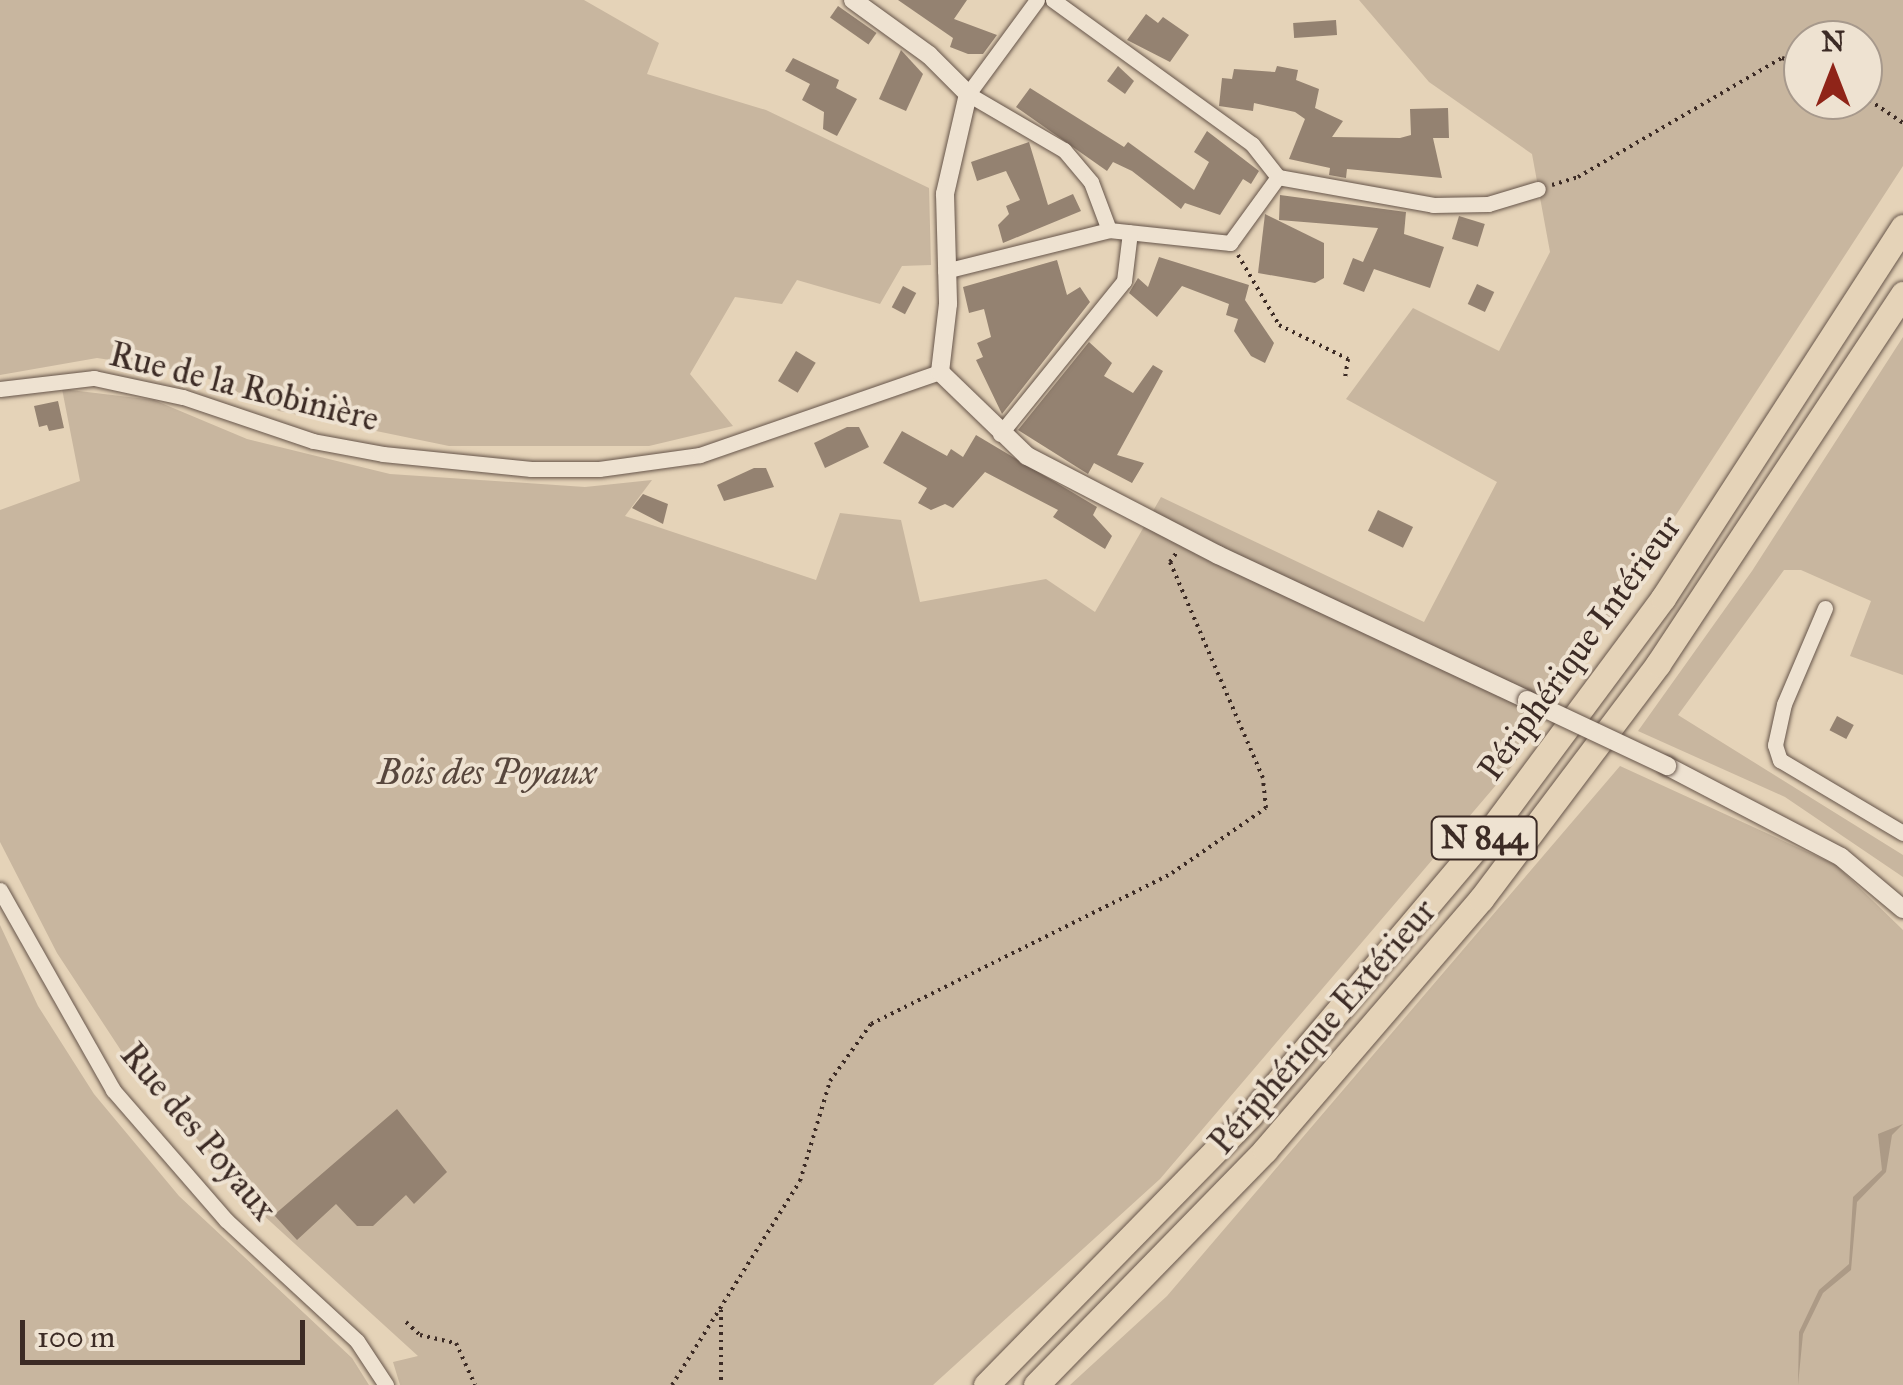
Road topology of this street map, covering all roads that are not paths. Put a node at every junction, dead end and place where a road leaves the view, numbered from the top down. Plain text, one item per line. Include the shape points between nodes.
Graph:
1 (852, 0) edge
2 (1038, 0) edge
3 (1053, 0) edge
4 (968, 94) junction
5 (1278, 177) junction
6 (1538, 189) road end
7 (1903, 227) edge
8 (1109, 230) junction
9 (1130, 232) junction
10 (946, 271) junction
11 (1903, 294) edge
12 (940, 372) junction
13 (0, 389) edge
14 (1000, 434) junction
15 (1825, 608) dead end
16 (1903, 833) edge
17 (0, 890) edge
18 (1903, 909) edge
19 (386, 1385) edge
20 (986, 1385) edge
21 (1036, 1385) edge

1 - 4 street via 929,55
2 - 4 street
3 - 5 street via 1252,144
4 - 8 street via 1064,150 1092,182
4 - 10 street via 948,163
5 - 6 street via 1432,204 1488,204
5 - 9 street via 1230,243
7 - 20 highway, Périphérique Intérieur / N 844 via 1663,598 1478,846 1225,1143
8 - 9 street
8 - 10 street
9 - 14 street via 1124,281
10 - 12 street
11 - 21 highway, Périphérique Extérieur / N 844 via 1658,664 1481,898 1252,1164
12 - 13 street, Rue de la Robinière via 700,455 599,469 383,454 94,378
12 - 14 street
14 - 18 street, bridge via 1028,456 1186,539 1667,766 1840,857
15 - 16 street via 1784,704 1775,745 1780,760
17 - 19 street, Rue des Poyaux via 112,1090 226,1220 358,1341

